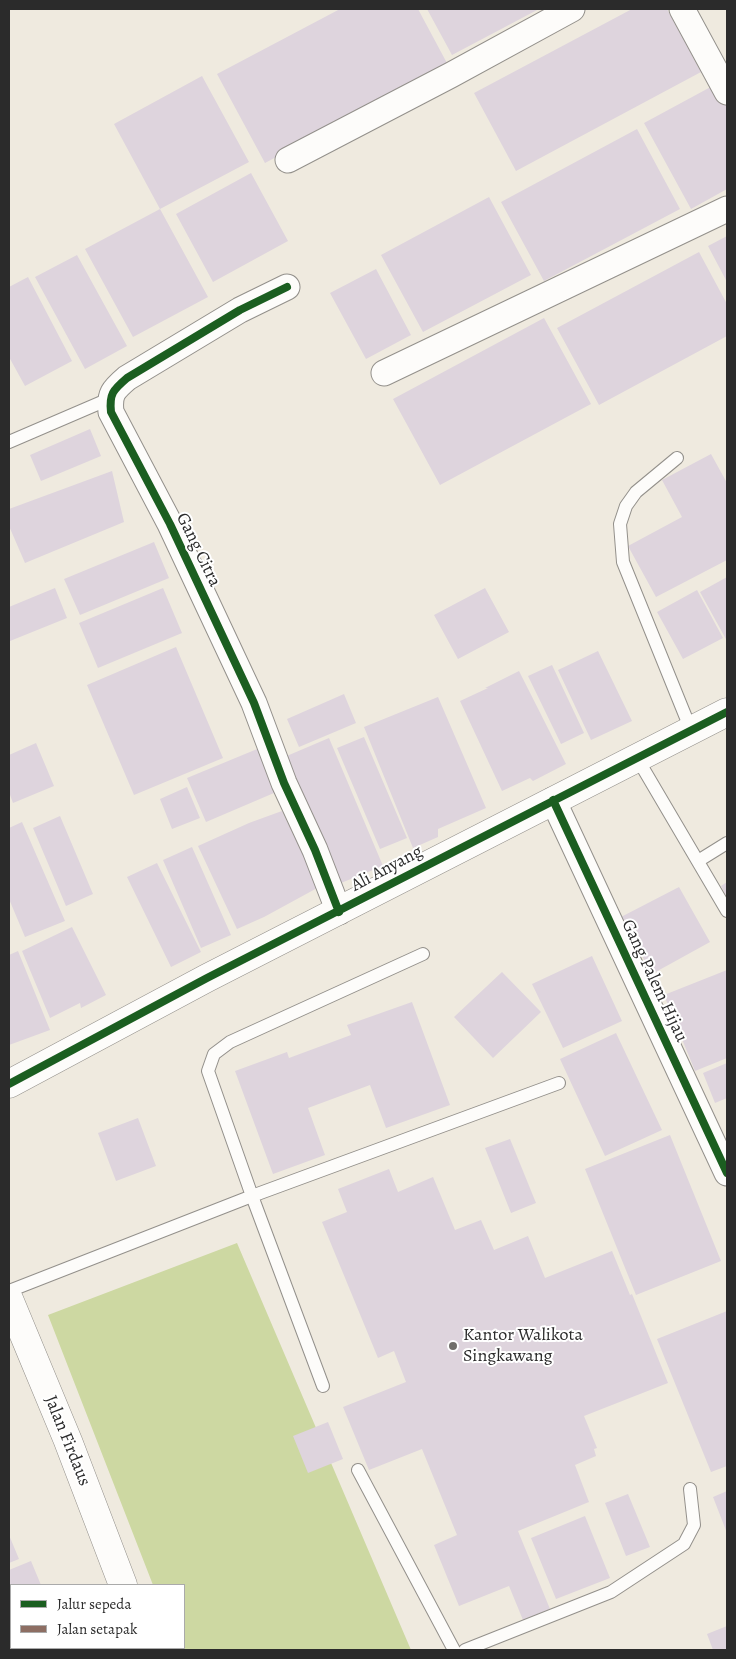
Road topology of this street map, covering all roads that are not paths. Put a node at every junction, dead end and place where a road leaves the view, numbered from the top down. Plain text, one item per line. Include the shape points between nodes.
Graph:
1 (572, 9) edge
2 (682, 9) edge
3 (727, 92) edge
4 (288, 160) dead end
5 (727, 209) edge
6 (287, 286) dead end
7 (384, 373) dead end
8 (109, 399) junction
9 (9, 442) edge
10 (677, 458) dead end
11 (727, 712) edge
12 (691, 730) junction
13 (637, 758) junction
14 (553, 800) junction
15 (727, 843) edge
16 (698, 861) junction
17 (727, 911) edge
18 (339, 912) junction
19 (422, 954) dead end
20 (558, 1083) dead end
21 (9, 1084) edge
22 (727, 1173) edge
23 (252, 1196) junction
24 (10, 1304) edge
25 (323, 1386) dead end
26 (358, 1470) dead end
27 (690, 1489) dead end
28 (123, 1584) edge
29 (454, 1650) edge
30 (465, 1650) edge

1 - 4 street
2 - 3 street
5 - 7 street
6 - 8 street via 240,310 134,374 117,386
8 - 9 lane
8 - 18 street, Gang Citra via 111,412 170,524 254,703
10 - 12 lane via 636,492 626,506 620,524 623,562
11 - 12 street, Ali Anyang
12 - 13 street, Ali Anyang
13 - 14 street, Ali Anyang
13 - 16 lane
14 - 18 street, Ali Anyang
14 - 22 street, Gang Palem Hijau
15 - 16 lane
16 - 17 lane
18 - 21 street, Ali Anyang
19 - 23 lane via 230,1042 214,1054 208,1070
20 - 23 lane
23 - 24 lane
23 - 25 lane
24 - 28 street, Jalan Firdaus via 68,1440
26 - 29 lane
27 - 30 lane via 694,1525 684,1544 611,1592

